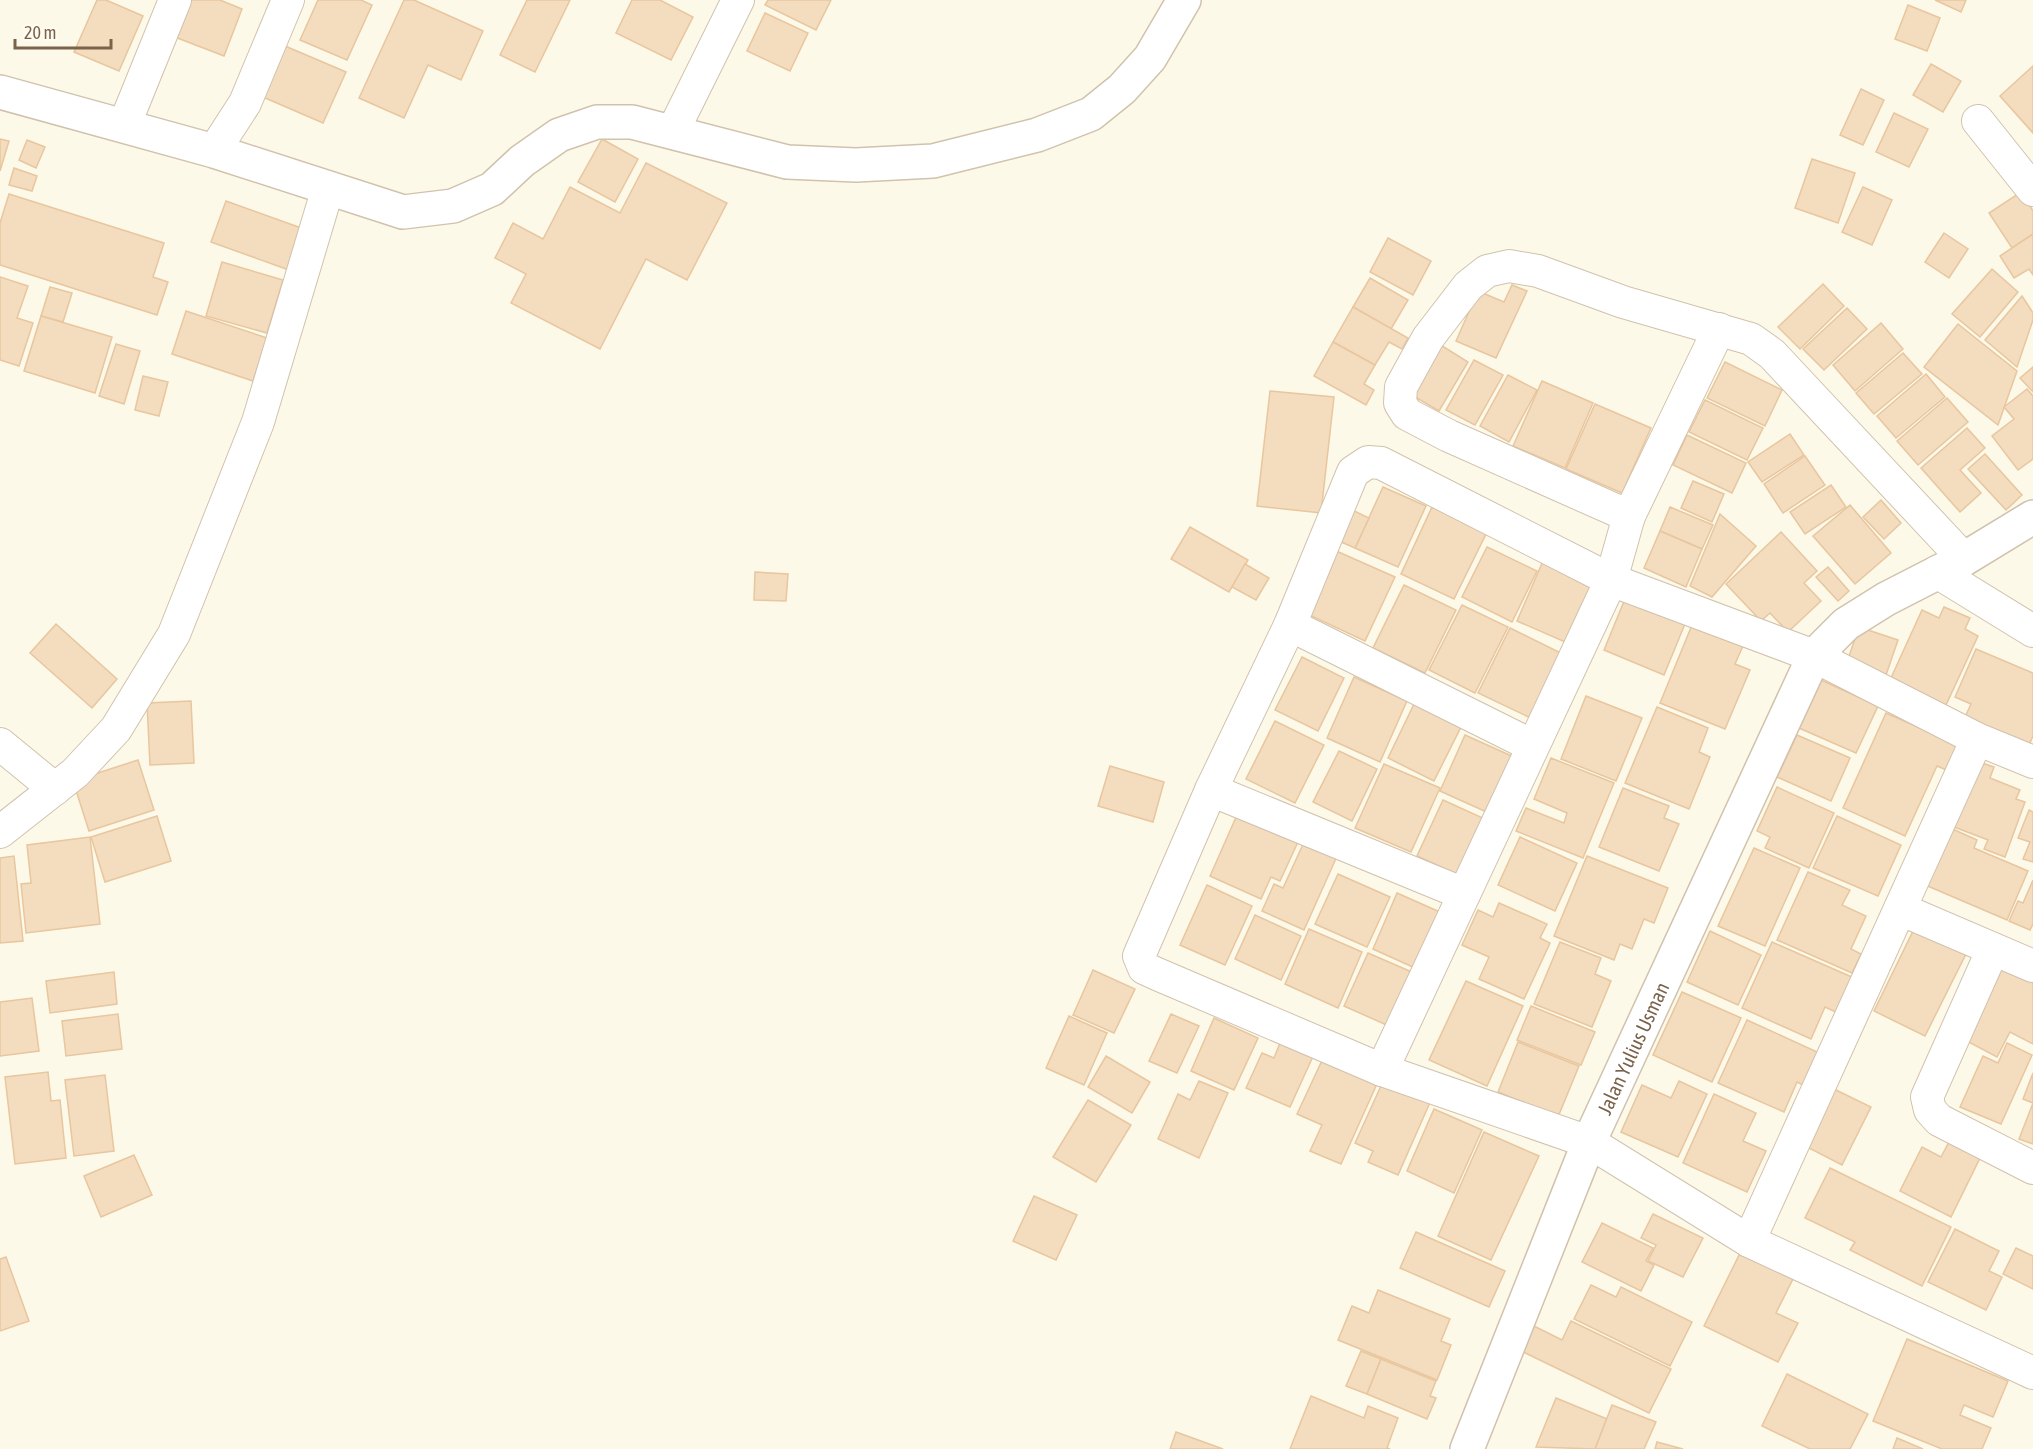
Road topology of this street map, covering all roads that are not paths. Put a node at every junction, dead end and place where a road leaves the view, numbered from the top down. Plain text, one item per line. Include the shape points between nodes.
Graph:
1 (175, 0) edge
2 (288, 0) edge
3 (738, 0) edge
4 (1184, 0) edge
5 (0, 92) edge
6 (1978, 121) dead end
7 (124, 126) junction
8 (673, 131) junction
9 (214, 151) junction
10 (328, 188) junction
11 (2033, 190) edge
12 (1719, 329) junction
13 (1629, 516) junction
14 (2033, 517) edge
15 (1950, 566) junction
16 (1611, 580) junction
17 (1290, 624) junction
18 (2033, 631) edge
19 (1814, 656) junction
20 (1977, 739) junction
21 (0, 744) edge
22 (1533, 746) junction
23 (2033, 762) edge
24 (55, 789) junction
25 (1211, 790) junction
26 (0, 832) edge
27 (1464, 894) junction
28 (1900, 909) junction
29 (1994, 949) junction
30 (2033, 966) edge
31 (1382, 1070) junction
32 (1589, 1142) junction
33 (2033, 1168) edge
34 (1749, 1240) junction
35 (2033, 1373) edge
36 (1467, 1449) edge

1 - 7 street
2 - 9 street via 245,104
3 - 8 street
4 - 8 street via 1150,58 1122,89 1090,114 1037,135 933,161 856,165 786,162
5 - 7 street
6 - 11 street
7 - 9 street
8 - 10 street via 632,122 587,125 560,135 522,161 492,189 453,206 403,212
9 - 10 street
10 - 24 street via 258,422 174,634 116,729
12 - 13 street
12 - 13 street via 1623,302 1538,271 1509,266 1487,271 1468,286 1428,338 1401,387 1400,403 1407,414
12 - 15 street via 1751,339 1772,354
13 - 16 street
14 - 15 street
15 - 18 street
15 - 19 street via 1846,624
16 - 17 street via 1374,461 1353,472
16 - 19 street
16 - 22 street
17 - 22 street
17 - 25 street
19 - 20 street
19 - 32 street, Jalan Yulius Usman
20 - 23 street
20 - 28 street
21 - 24 street
22 - 27 street
24 - 26 street
25 - 27 street
25 - 31 street via 1144,941 1139,962 1157,974
27 - 31 street
28 - 29 street
28 - 34 street
29 - 30 street
29 - 33 street via 1927,1097 1930,1110 1939,1120
31 - 32 street
32 - 34 street
32 - 36 street, Jalan Yulius Usman
34 - 35 street

